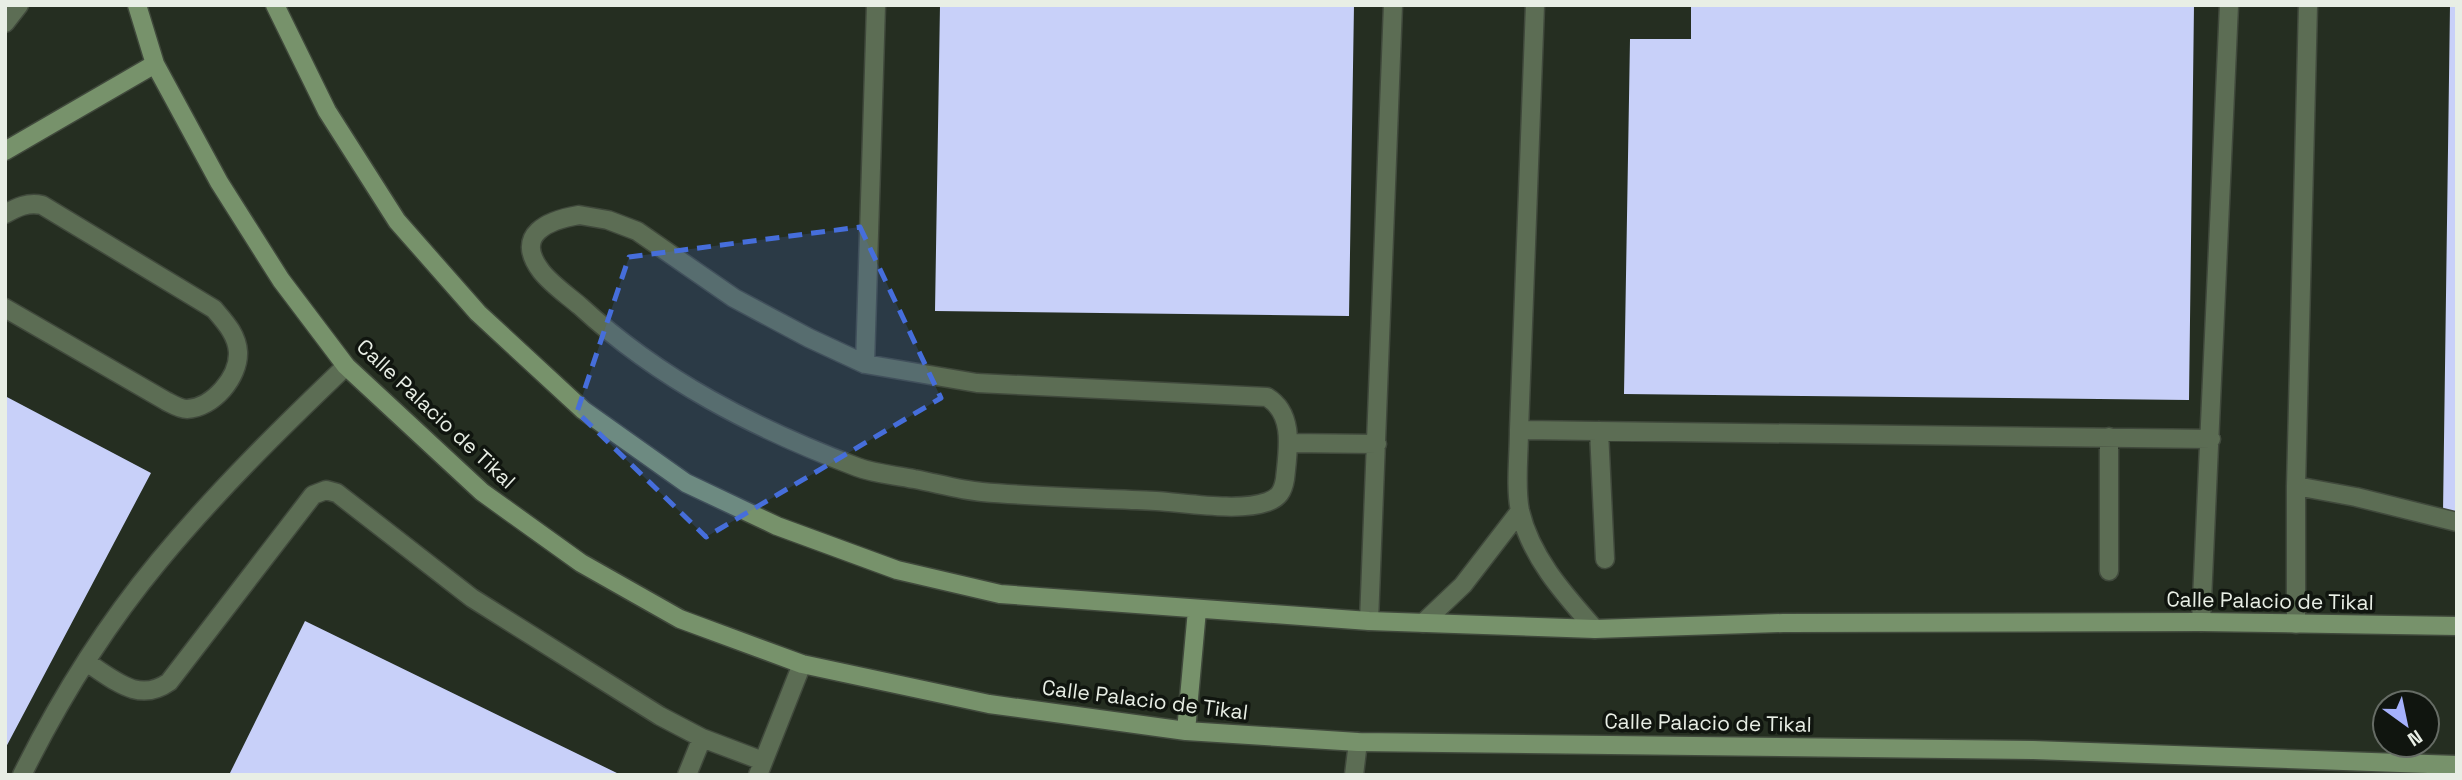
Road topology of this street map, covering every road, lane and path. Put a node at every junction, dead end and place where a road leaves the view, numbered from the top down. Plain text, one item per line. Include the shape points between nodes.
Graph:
1 (19, 5) edge
2 (137, 5) edge
3 (275, 5) edge
4 (876, 5) edge
5 (1393, 5) edge
6 (1535, 5) edge
7 (2230, 5) edge
8 (2308, 5) edge
9 (5, 23) edge
10 (155, 64) junction
11 (5, 151) edge
12 (5, 214) edge
13 (5, 309) edge
14 (865, 364) junction
15 (346, 366) junction
16 (1519, 430) junction
17 (1599, 432) junction
18 (2109, 438) junction
19 (2211, 439) junction
20 (1289, 443) junction
21 (1377, 444) junction
22 (2296, 486) junction
23 (1520, 511) junction
24 (2457, 522) edge
25 (1605, 559) dead end
26 (2109, 571) dead end
27 (1197, 610) junction
28 (1369, 621) junction
29 (2201, 622) junction
30 (1423, 623) junction
31 (2296, 624) junction
32 (2457, 626) edge
33 (1595, 629) junction
34 (86, 662) junction
35 (803, 664) junction
36 (1186, 731) junction
37 (702, 738) junction
38 (1357, 742) junction
39 (2457, 765) edge
40 (761, 768) edge
41 (22, 775) edge
42 (687, 775) edge
43 (1354, 775) edge

1 - 9 lane
2 - 10 street, Calle Palacio de Tikal
3 - 27 street, Calle Palacio de Tikal via 327,111 397,221 478,313 583,410 687,483 777,527 897,570 1000,594
4 - 14 lane
5 - 21 lane
6 - 16 lane
7 - 19 lane
8 - 22 lane
10 - 11 street
10 - 15 street, Calle Palacio de Tikal via 219,182 281,280
12 - 13 lane via 20,206 42,205 214,309 231,328 238,352 228,385 208,402 186,409
14 - 20 lane via 977,383 1267,397 1284,415
14 - 20 lane via 734,298 637,231 608,220 579,215 556,219 538,229 531,241 541,271 605,329 671,377 758,427 861,468 979,492 1223,505 1264,503 1278,497 1284,486
15 - 34 lane via 263,446 158,562
15 - 35 street, Calle Palacio de Tikal via 482,492 581,563 680,619
16 - 17 lane
16 - 23 lane
17 - 18 lane
17 - 25 lane
18 - 19 lane
18 - 26 lane
19 - 29 lane
20 - 21 lane
21 - 28 lane
22 - 24 lane
22 - 31 lane
23 - 30 lane via 1463,585
23 - 33 lane via 1556,586
27 - 28 street, Calle Palacio de Tikal
27 - 36 street
28 - 30 street, Calle Palacio de Tikal
29 - 31 street, Calle Palacio de Tikal
29 - 33 street, Calle Palacio de Tikal via 1797,623
30 - 33 street, Calle Palacio de Tikal
31 - 32 street, Calle Palacio de Tikal
34 - 37 lane via 134,690 148,693 169,682 313,495 326,490 337,493 472,598
34 - 41 lane
35 - 36 street, Calle Palacio de Tikal via 989,704
35 - 40 lane
36 - 38 street, Calle Palacio de Tikal
37 - 40 lane
37 - 42 lane
38 - 39 street, Calle Palacio de Tikal via 2032,750
38 - 43 lane

